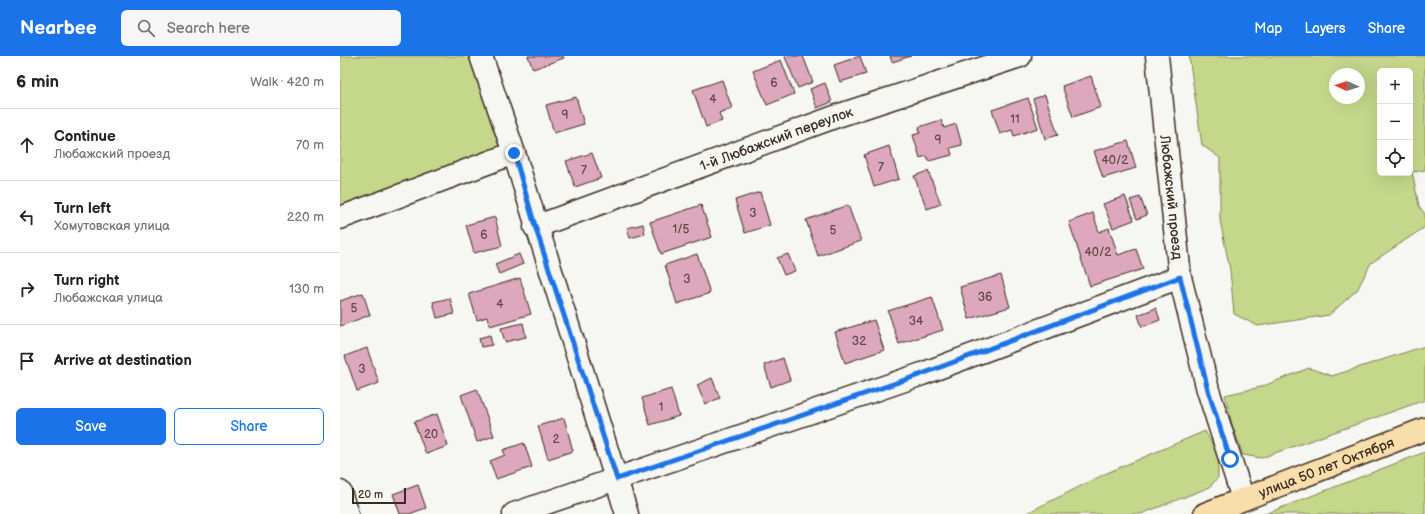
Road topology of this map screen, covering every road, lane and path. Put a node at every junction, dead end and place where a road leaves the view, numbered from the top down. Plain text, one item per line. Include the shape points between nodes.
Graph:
1 (481, 56) edge
2 (1020, 56) edge
3 (1157, 56) edge
4 (514, 153) junction
5 (340, 218) edge
6 (535, 226) junction
7 (1180, 277) junction
8 (1425, 429) edge
9 (617, 479) junction
10 (340, 492) edge
11 (1243, 499) junction
12 (347, 514) edge
13 (514, 514) edge
14 (627, 514) edge
15 (1205, 514) edge

1 - 4 street
2 - 6 street, 1-й Любажский переулок via 840,115
3 - 7 street, Любажский проезд
4 - 5 street
4 - 6 street
6 - 9 street
7 - 9 street via 922,374
7 - 11 street, Любажский проезд via 1208,390
8 - 11 main road, улица 50 лет Октября
9 - 13 street
9 - 14 street
10 - 12 street
11 - 15 main road, улица 50 лет Октября

